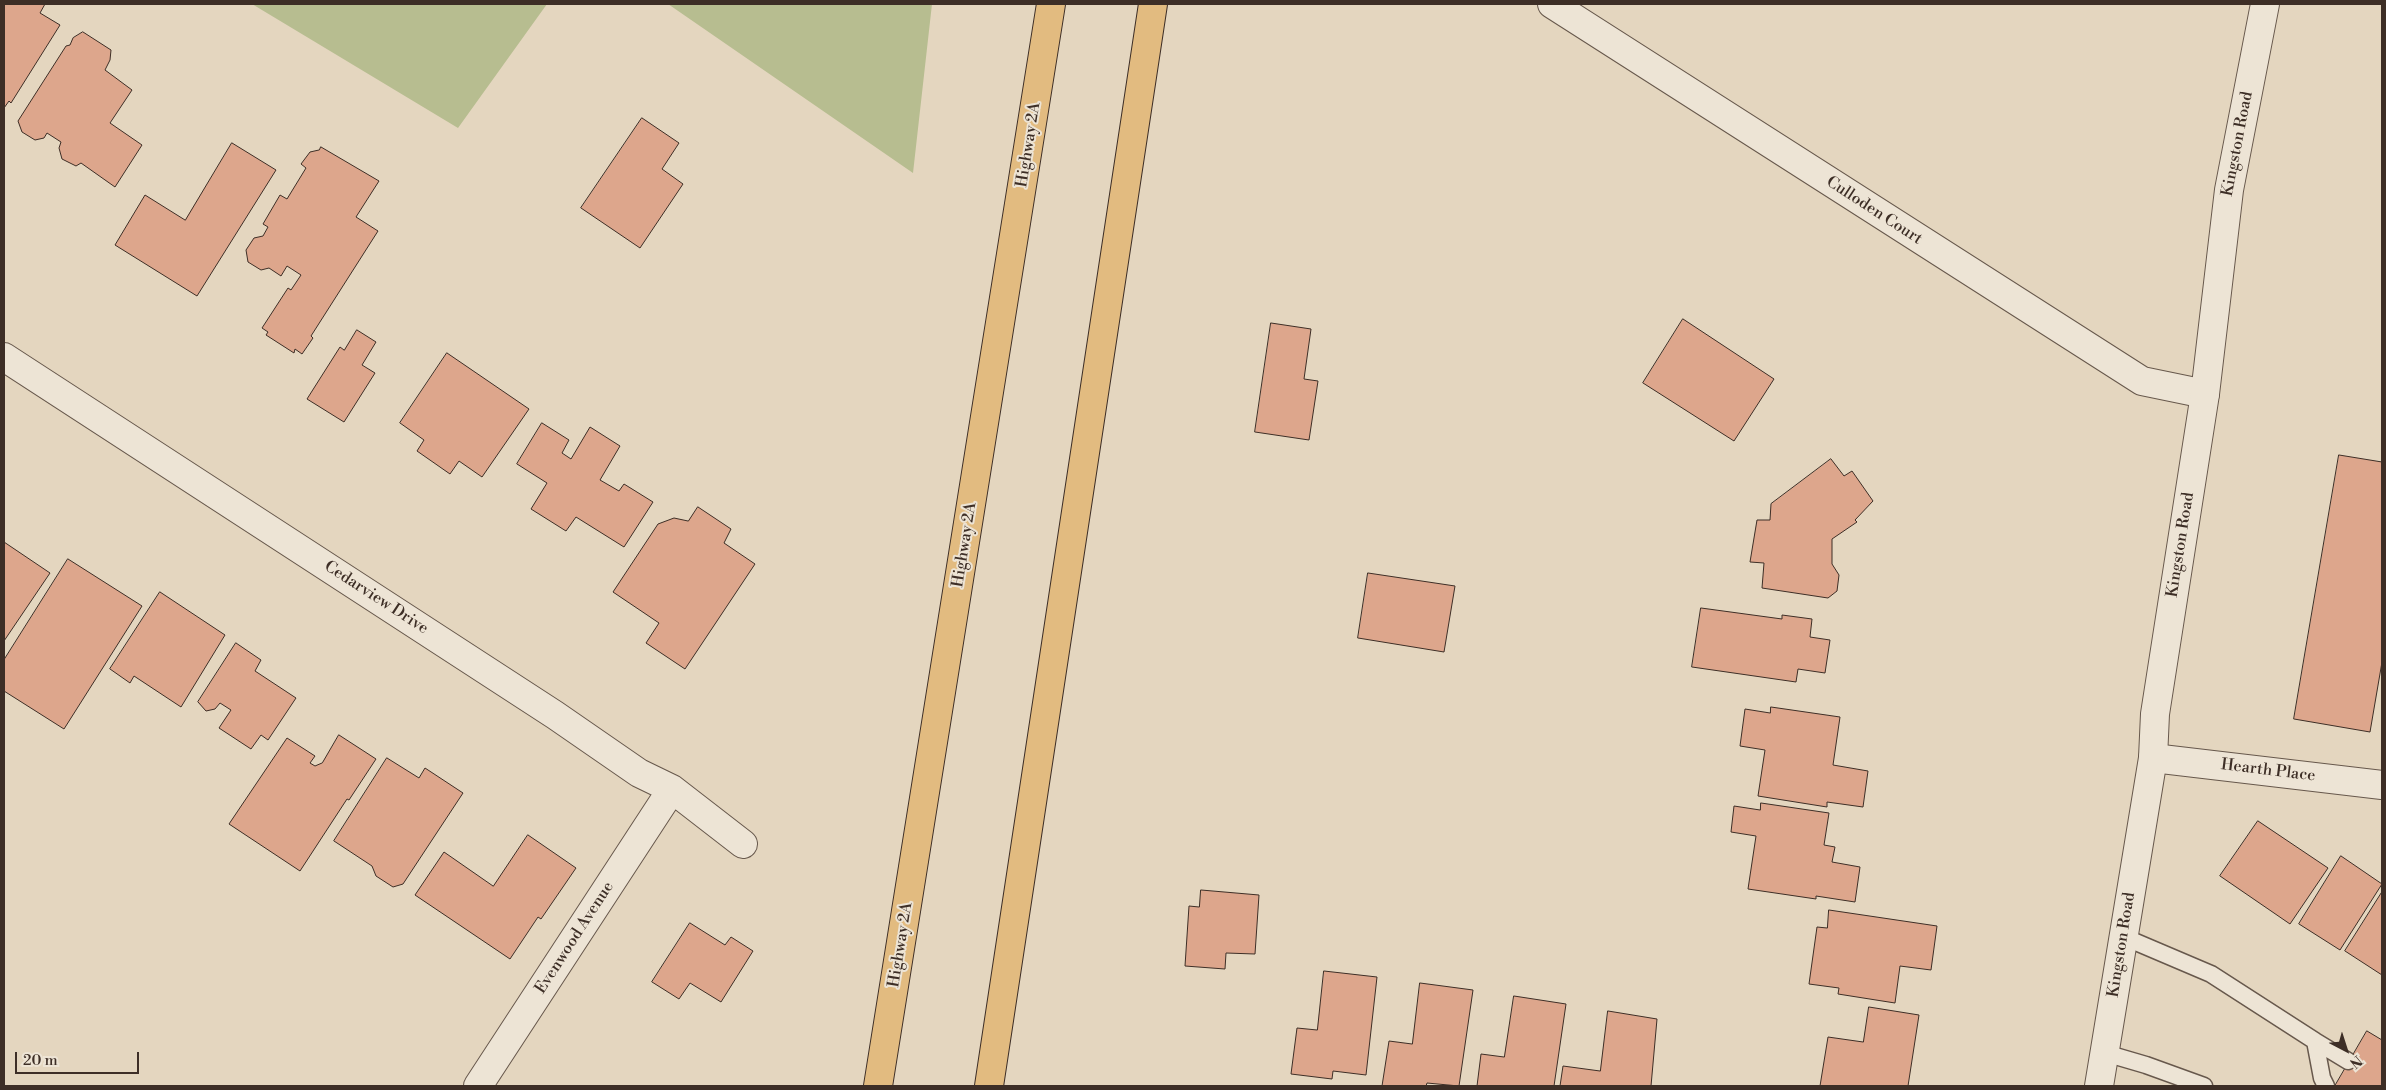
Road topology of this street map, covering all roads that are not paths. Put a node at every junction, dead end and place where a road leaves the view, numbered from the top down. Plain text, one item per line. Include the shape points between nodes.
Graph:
1 (1051, 4) edge
2 (1153, 4) edge
3 (1552, 4) edge
4 (2265, 4) edge
5 (4, 357) edge
6 (2205, 394) junction
7 (2153, 758) junction
8 (2382, 785) edge
9 (672, 789) junction
10 (743, 844) dead end
11 (2124, 936) junction
12 (2315, 1041) junction
13 (2105, 1053) junction
14 (2348, 1061) dead end
15 (478, 1086) edge
16 (878, 1086) edge
17 (989, 1086) edge
18 (2100, 1086) edge
19 (2204, 1086) edge
20 (2326, 1086) edge

1 - 16 highway, Highway 2A
2 - 17 highway
3 - 6 street, Culloden Court via 2142,381
4 - 6 street, Kingston Road via 2229,190
5 - 9 street, Cedarview Drive via 555,714 639,773
6 - 7 street, Kingston Road via 2155,714
7 - 8 street, Hearth Place
7 - 11 street, Kingston Road
9 - 10 street, Cedarview Drive
9 - 15 street, Evenwood Avenue
11 - 12 lane via 2211,974
11 - 13 street, Kingston Road
12 - 14 lane
12 - 20 lane
13 - 18 street, Kingston Road
13 - 19 lane

